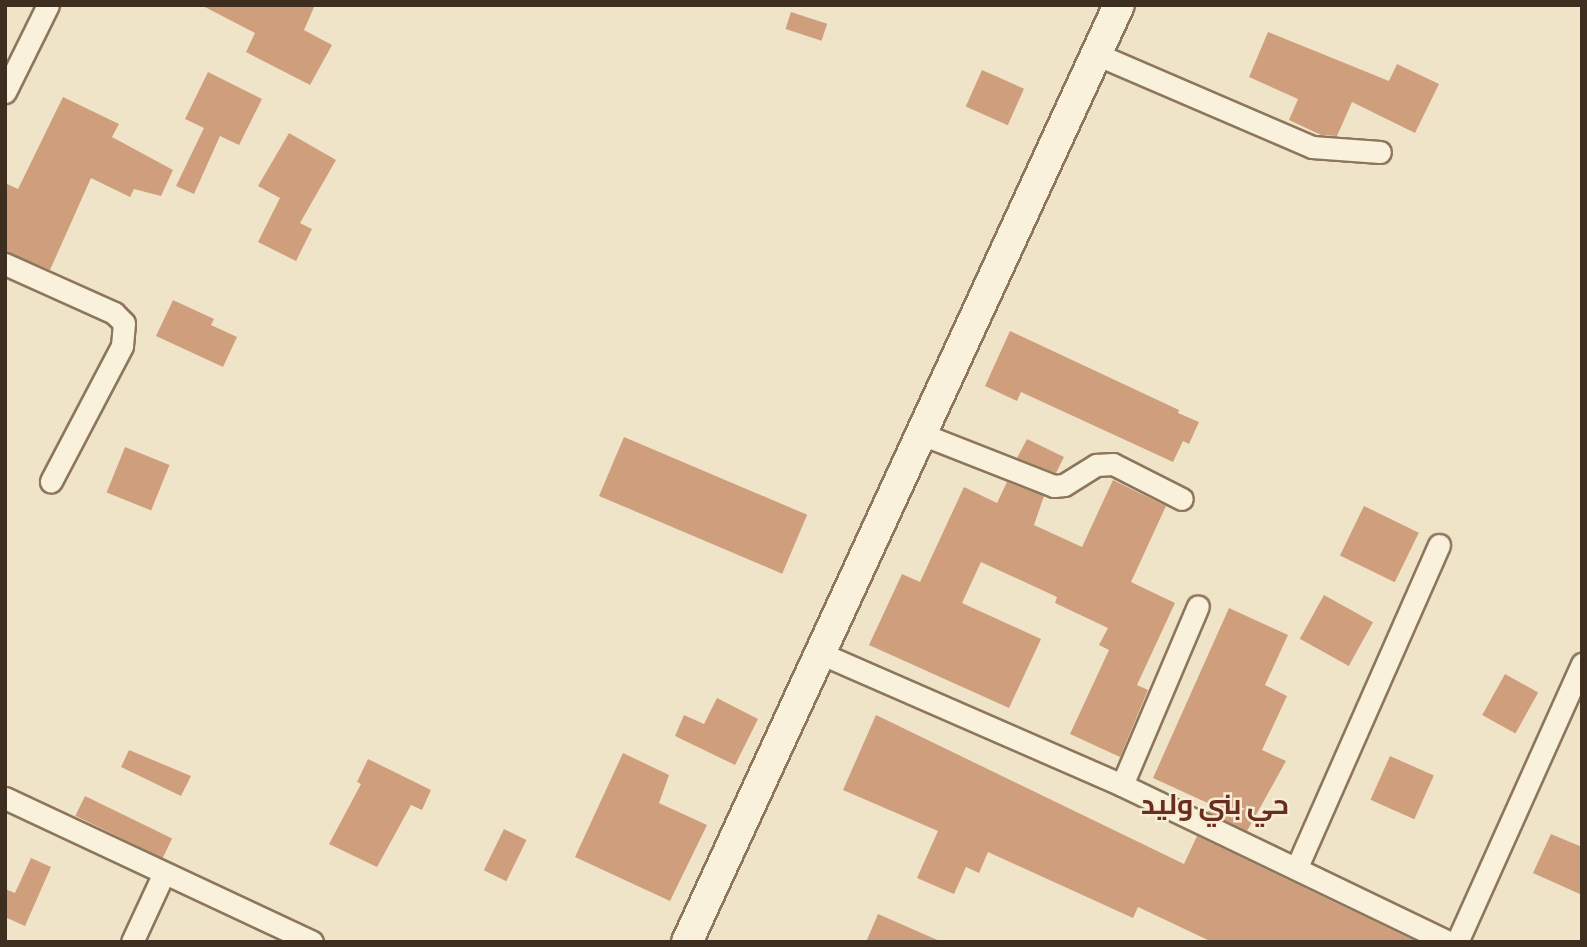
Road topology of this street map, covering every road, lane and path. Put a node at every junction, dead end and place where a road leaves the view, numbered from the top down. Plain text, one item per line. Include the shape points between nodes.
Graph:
1 (48, 5) edge
2 (1119, 5) edge
3 (1096, 54) junction
4 (5, 92) edge
5 (1380, 152) dead end
6 (5, 264) edge
7 (919, 433) junction
8 (51, 481) dead end
9 (1182, 499) dead end
10 (1439, 544) dead end
11 (1198, 606) dead end
12 (820, 653) junction
13 (1582, 664) edge
14 (1122, 785) junction
15 (5, 798) edge
16 (1297, 867) junction
17 (163, 875) junction
18 (132, 942) edge
19 (312, 942) edge
20 (687, 942) edge
21 (1448, 942) edge
22 (1457, 942) edge

1 - 4 street
2 - 3 main road
3 - 5 street via 1312,148
3 - 7 main road
6 - 8 street via 114,313 124,323 122,346
7 - 9 street via 1054,486 1064,485 1096,464 1113,464
7 - 12 main road
10 - 16 street
11 - 14 street
12 - 14 street
12 - 20 main road
13 - 22 street
14 - 16 street
15 - 17 street
16 - 21 street
17 - 18 street
17 - 19 street

